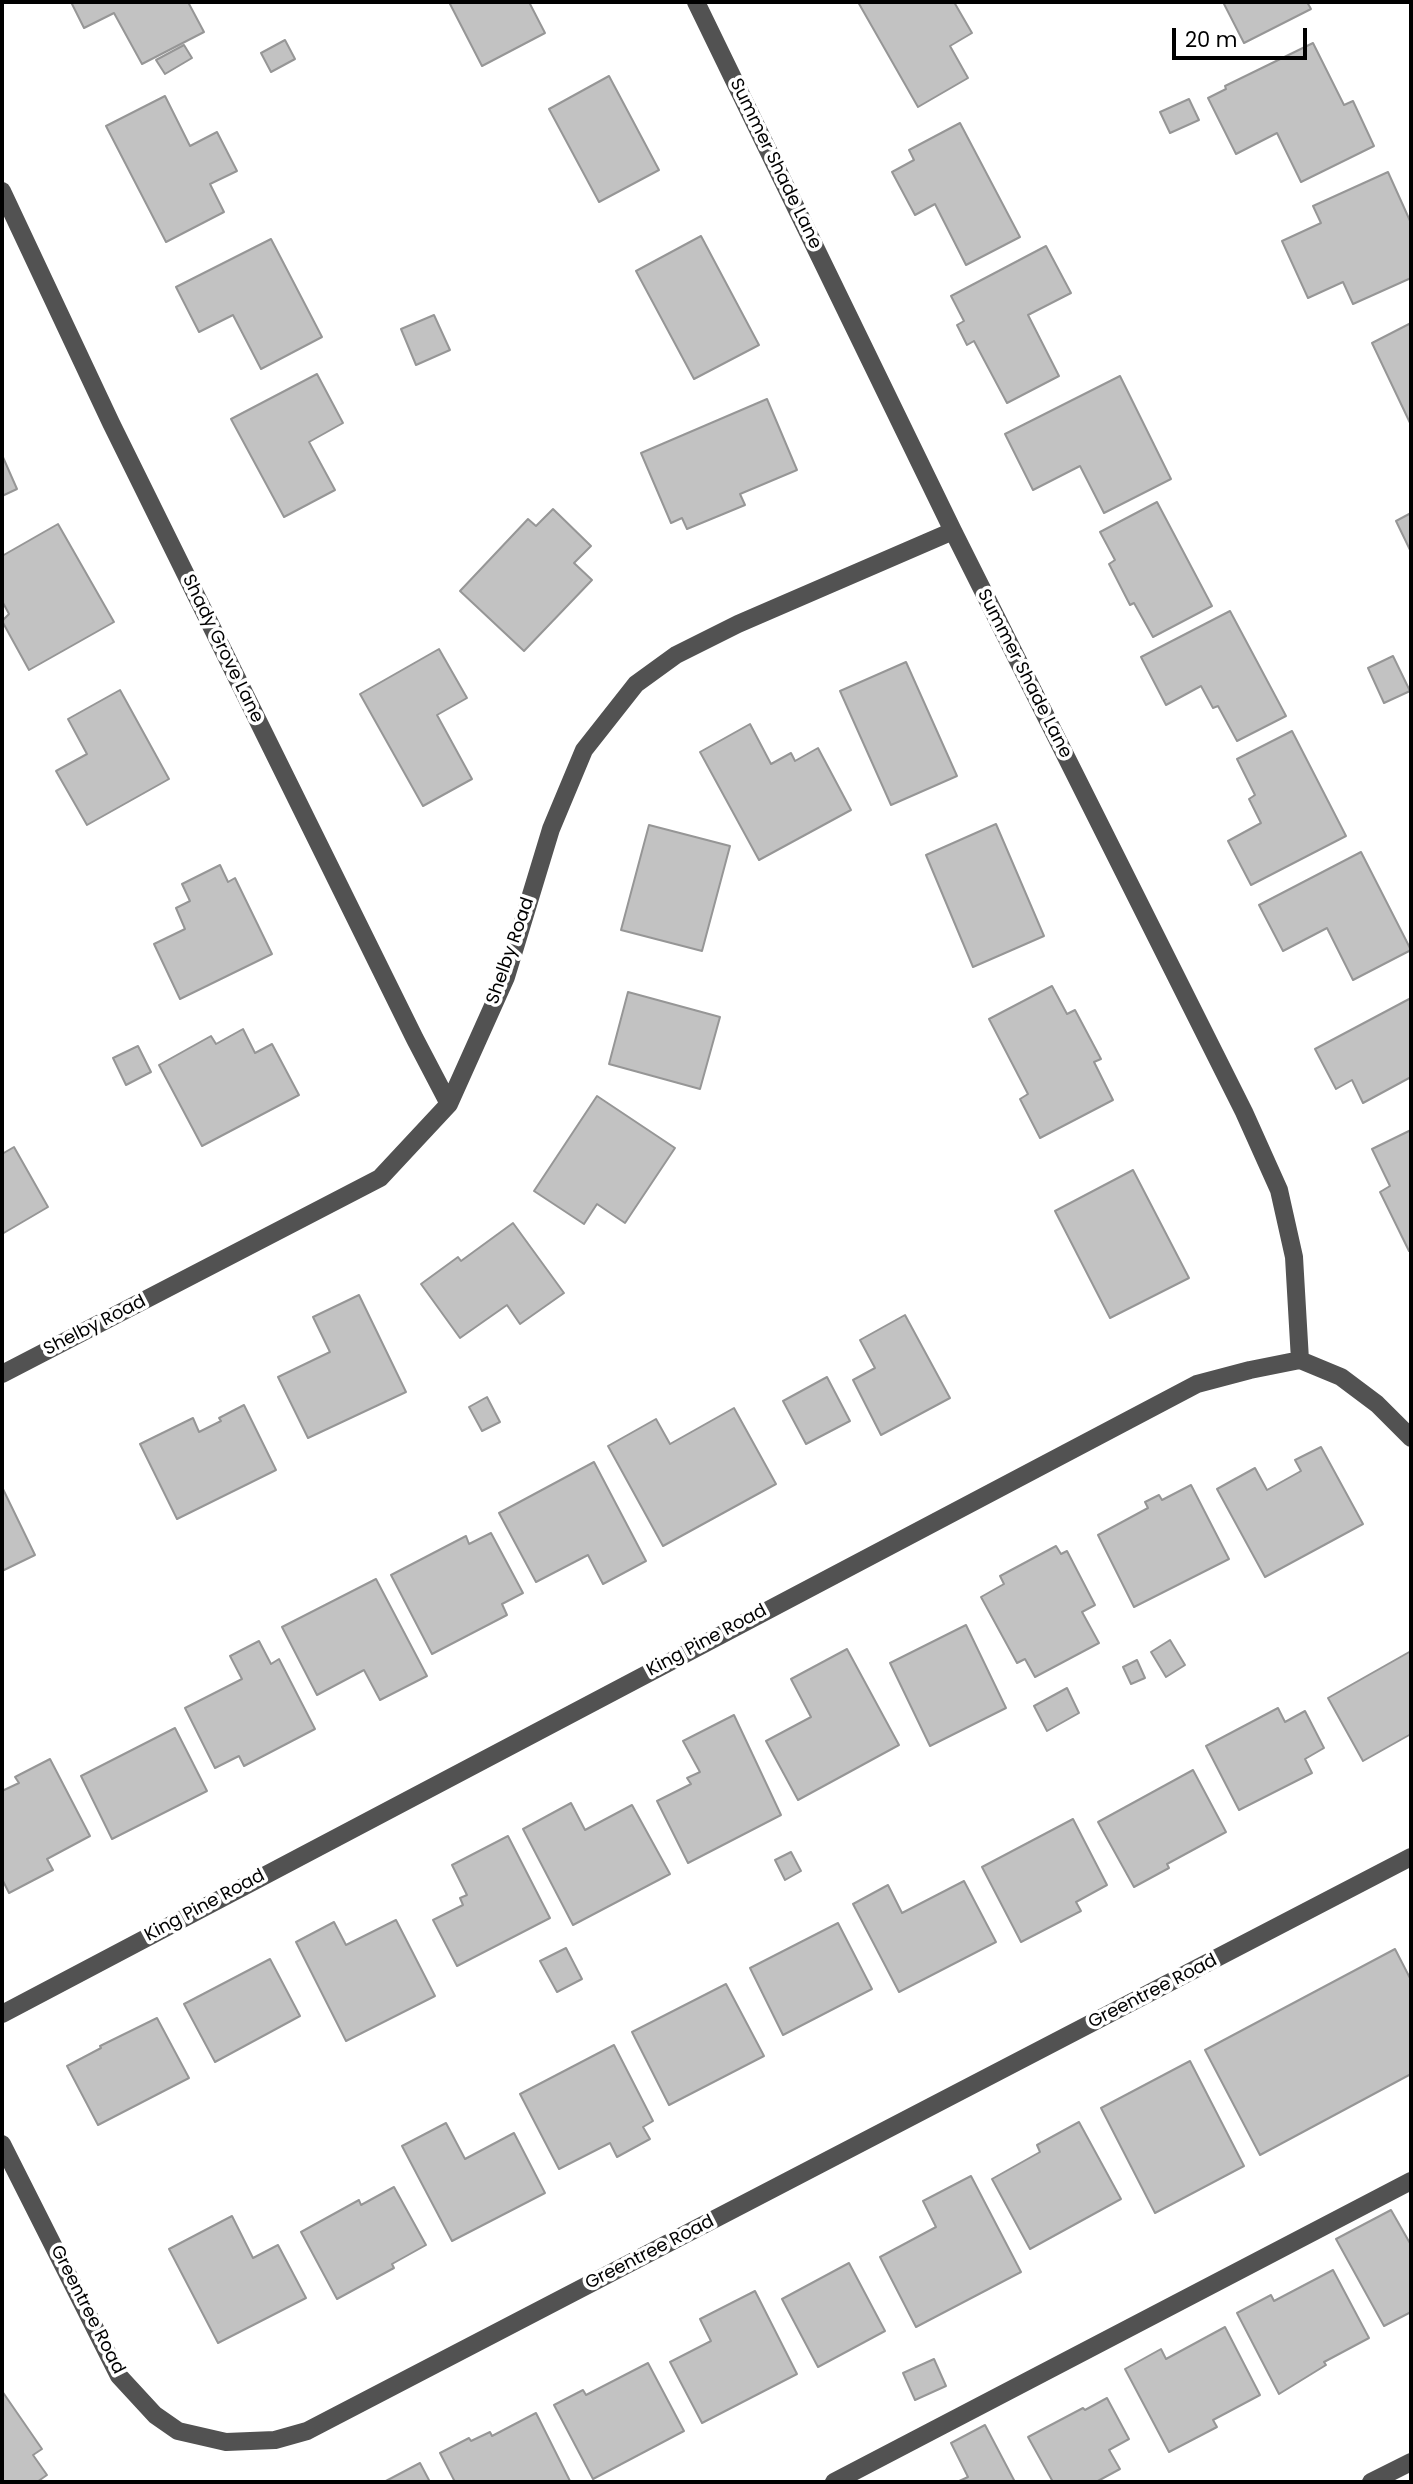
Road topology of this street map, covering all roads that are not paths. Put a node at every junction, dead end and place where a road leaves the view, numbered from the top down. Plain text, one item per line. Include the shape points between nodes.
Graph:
1 (696, 2) edge
2 (2, 191) edge
3 (953, 531) junction
4 (449, 1104) junction
5 (1300, 1360) junction
6 (2, 1374) edge
7 (1411, 1438) edge
8 (1411, 1857) edge
9 (2, 2014) edge
10 (2, 2144) edge
11 (1411, 2180) edge
12 (1411, 2462) edge
13 (834, 2482) edge
14 (1371, 2482) edge

1 - 3 street, Summer Shade Lane
2 - 4 street, Shady Grove Lane via 117,435
3 - 4 street, Shelby Road via 738,624 676,655 636,684 584,750 551,829 506,977
3 - 5 street, Summer Shade Lane via 1279,1189 1294,1257
4 - 6 street, Shelby Road via 380,1178
5 - 7 street via 1340,1377 1377,1404
5 - 9 street, King Pine Road via 1197,1384
8 - 10 street, Greentree Road via 307,2431 275,2440 226,2442 178,2431 146,2406 119,2376
11 - 13 street
12 - 14 street

